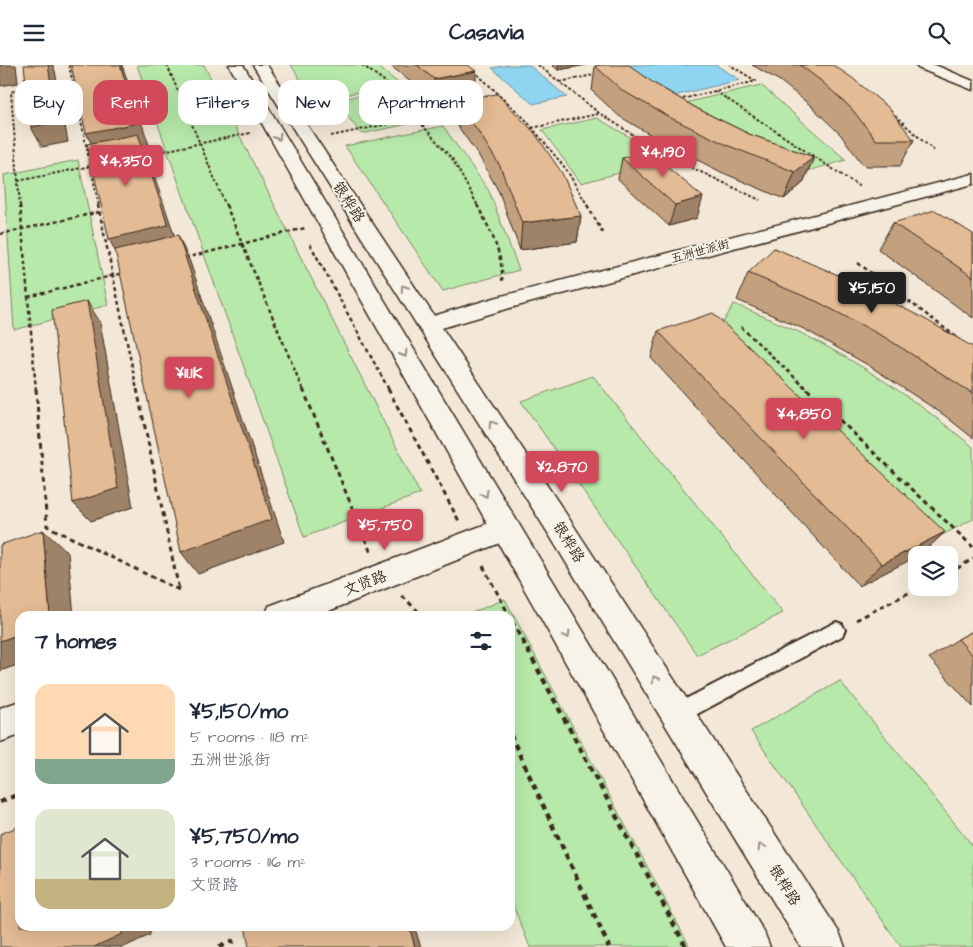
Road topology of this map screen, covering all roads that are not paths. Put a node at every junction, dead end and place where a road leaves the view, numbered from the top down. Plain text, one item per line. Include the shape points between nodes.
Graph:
1 (236, 65) edge
2 (260, 65) edge
3 (923, 65) edge
4 (970, 82) edge
5 (973, 179) edge
6 (428, 325) junction
7 (505, 529) junction
8 (293, 611) edge
9 (836, 630) road end
10 (677, 713) junction
11 (15, 720) edge
12 (0, 725) edge
13 (749, 947) edge
14 (824, 947) edge

1 -> 7 main road, 银桦路 via 315,225
6 -> 2 main road, 银桦路
3 - 4 main road
5 - 6 main road, 五洲世派街
10 -> 6 main road, 银桦路
7 - 8 main road, 文贤路
7 -> 13 main road, 银桦路
9 - 10 lane
14 -> 10 main road, 银桦路
11 - 12 main road

